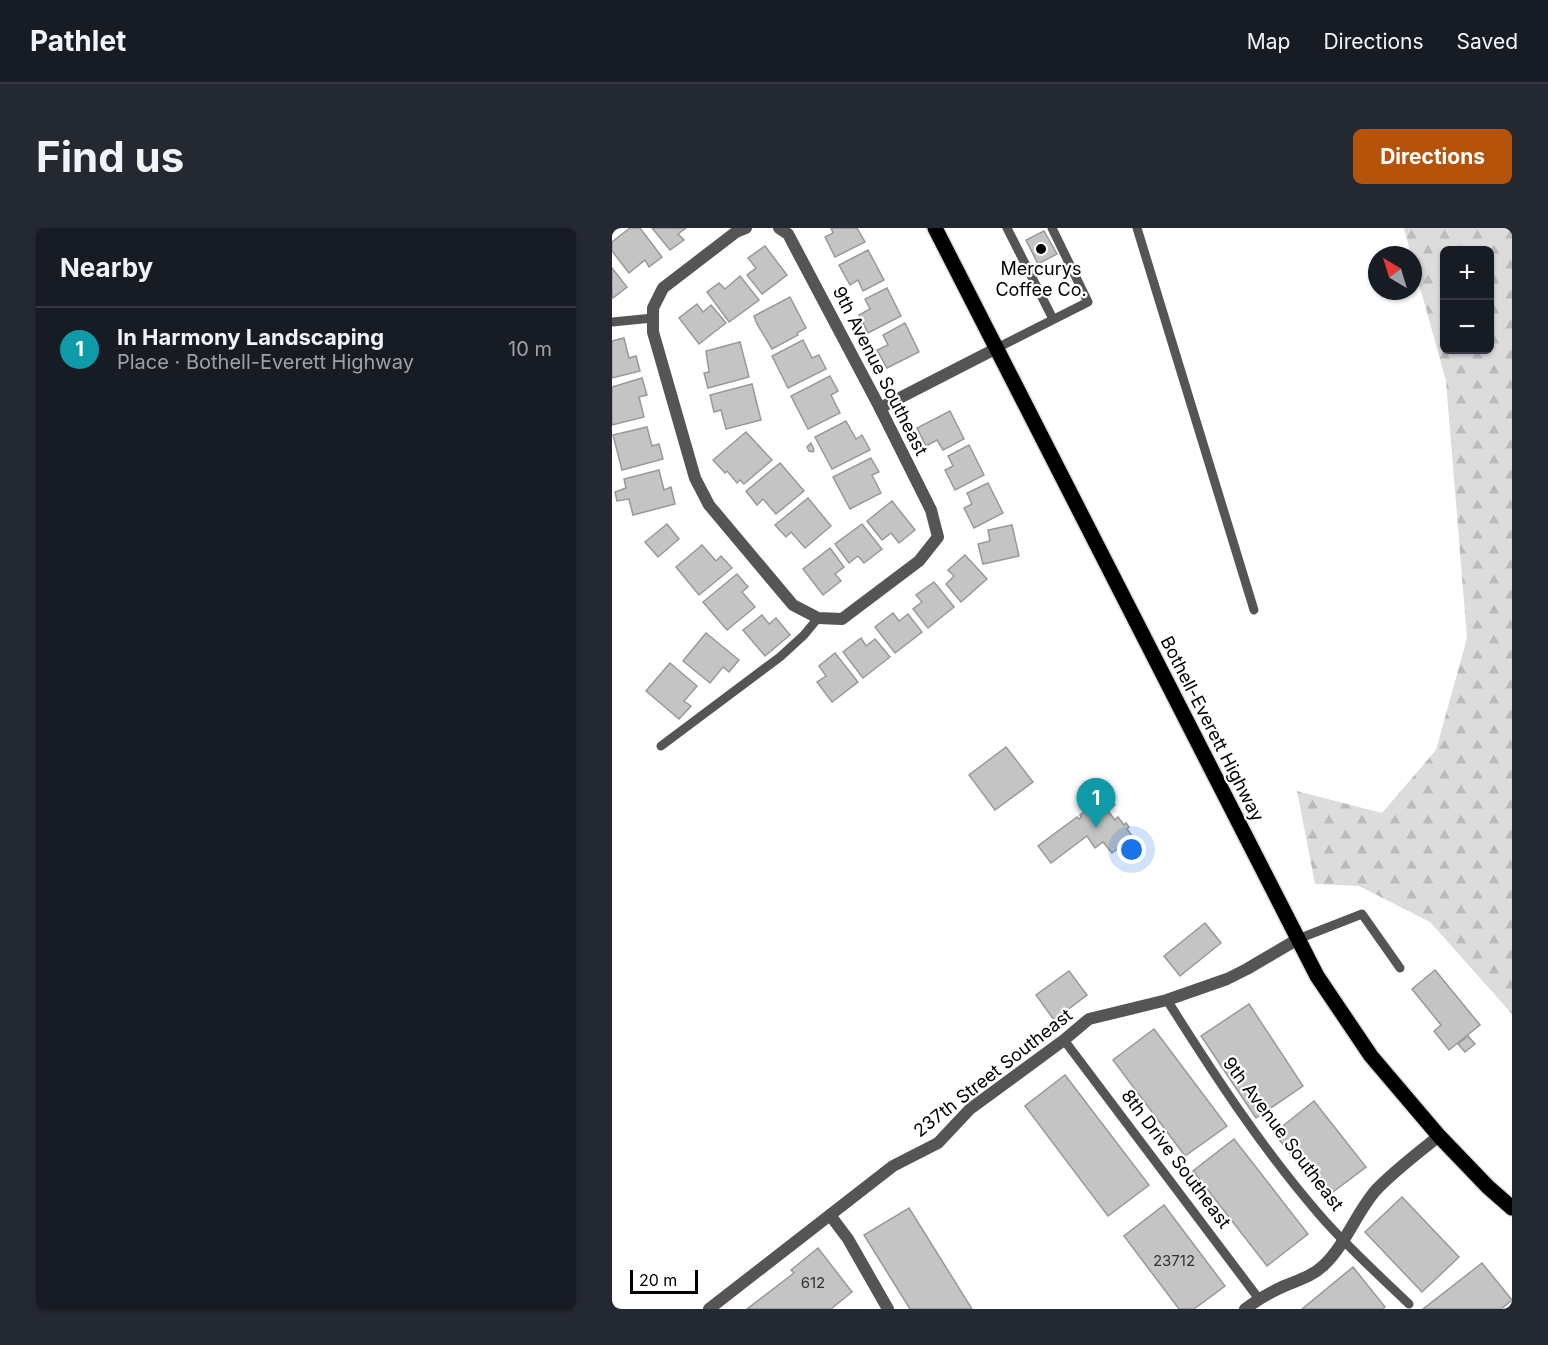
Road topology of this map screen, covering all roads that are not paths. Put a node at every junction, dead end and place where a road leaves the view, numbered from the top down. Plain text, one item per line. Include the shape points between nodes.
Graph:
1 (746, 228) edge
2 (779, 228) edge
3 (935, 228) edge
4 (1007, 228) edge
5 (1052, 228) edge
6 (1137, 228) edge
7 (653, 313) junction
8 (1053, 320) junction
9 (612, 322) edge
10 (997, 348) junction
11 (880, 408) junction
12 (1254, 610) dead end
13 (818, 618) junction
14 (661, 746) dead end
15 (1298, 939) junction
16 (1400, 968) dead end
17 (1167, 1000) junction
18 (1064, 1040) junction
19 (1439, 1136) junction
20 (1512, 1208) edge
21 (830, 1215) junction
22 (1342, 1240) junction
23 (1259, 1299) junction
24 (1409, 1304) dead end
25 (709, 1309) edge
26 (888, 1309) edge
27 (1245, 1309) edge

1 - 7 street via 663,288
2 - 11 street, 9th Avenue Southeast via 788,234
3 - 10 main road, Bothell-Everett Highway
4 - 8 lane
5 - 8 lane via 1088,302
6 - 12 lane
7 - 9 lane
7 - 13 street via 653,332 695,478 709,506 793,605
8 - 10 lane
10 - 11 street
10 - 15 main road, Bothell-Everett Highway
11 - 13 street, 9th Avenue Southeast via 931,510 938,537 919,561 842,619
13 - 14 lane via 780,657
15 - 16 lane via 1362,914
15 - 17 street, 237th Street Southeast via 1247,969
15 - 19 main road, Bothell-Everett Highway via 1317,976 1371,1056
17 - 18 street, 237th Street Southeast via 1089,1019
17 - 22 lane, 9th Avenue Southeast via 1212,1072 1284,1171
18 - 21 street, 237th Street Southeast via 970,1109 938,1143 893,1166
18 - 23 lane, 8th Drive Southeast
19 - 20 main road, Bothell-Everett Highway
19 - 22 street via 1376,1190
21 - 25 street, 237th Street Southeast
21 - 26 street
22 - 23 street via 1323,1266
22 - 24 lane, 9th Avenue Southeast
23 - 27 street

